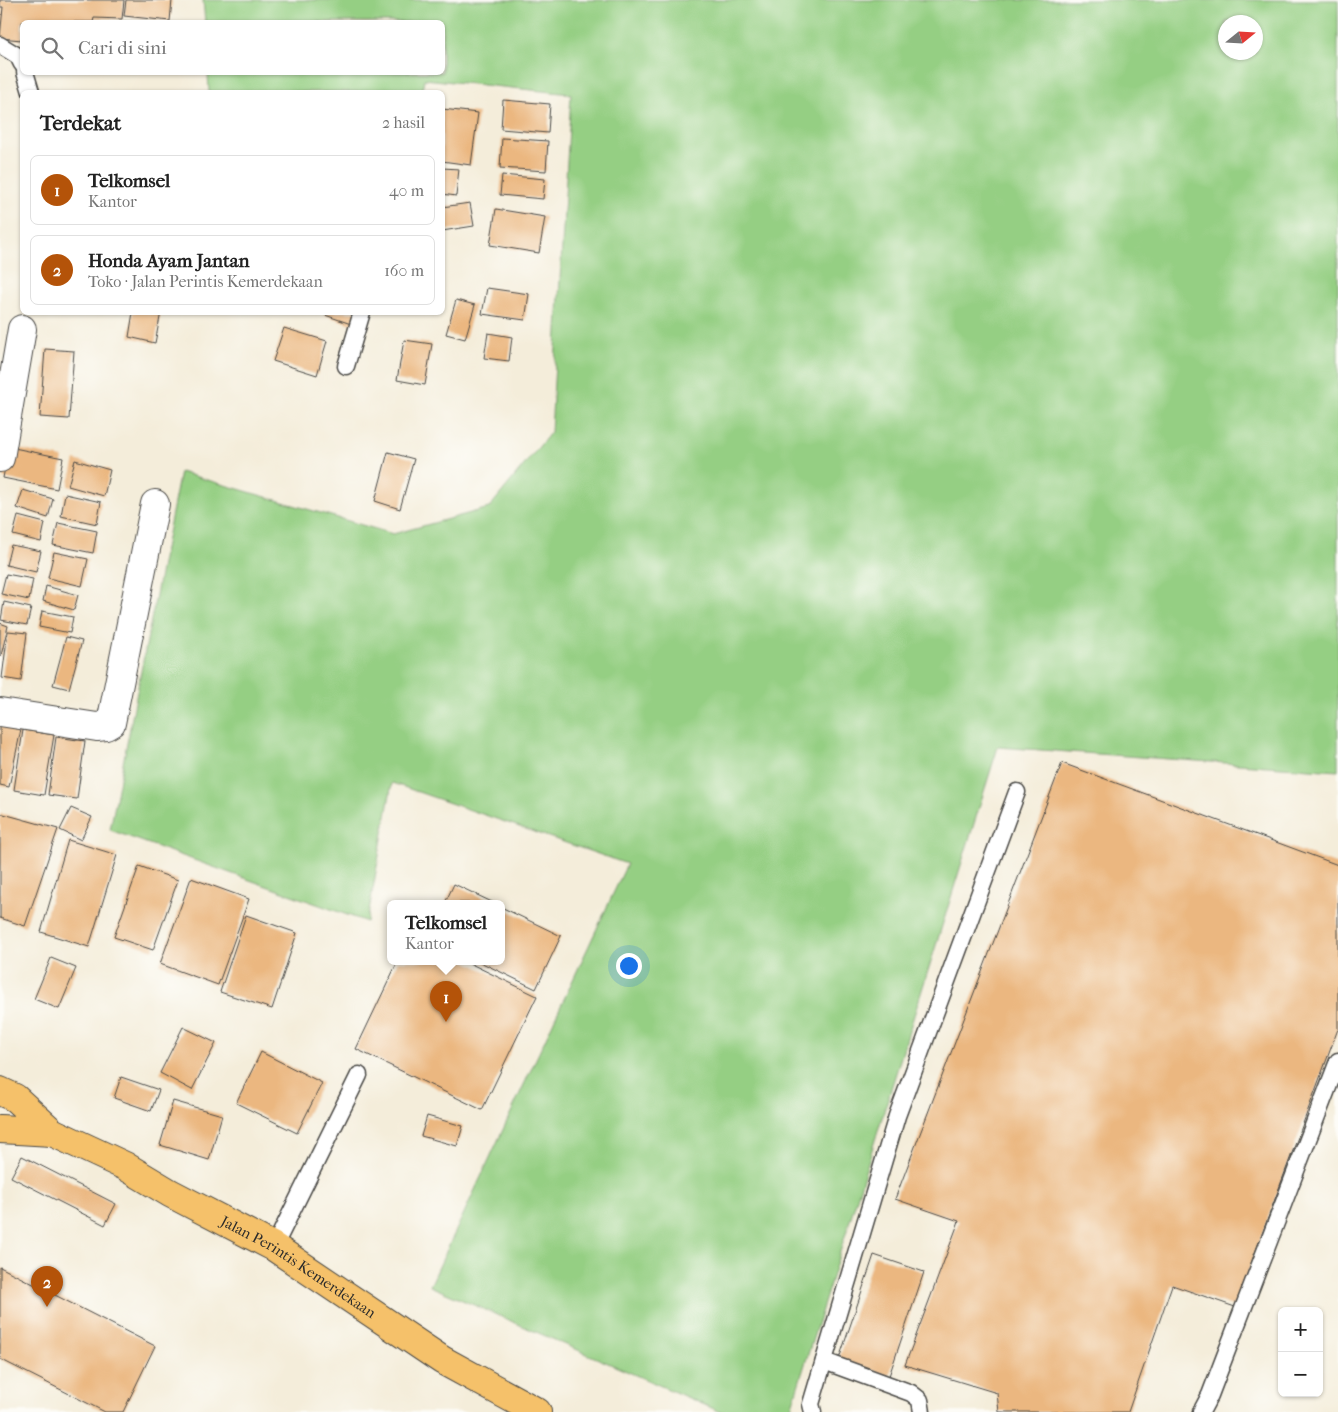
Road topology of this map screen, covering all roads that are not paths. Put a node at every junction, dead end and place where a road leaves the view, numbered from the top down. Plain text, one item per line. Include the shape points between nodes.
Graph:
1 (0, 45) edge
2 (20, 60) edge
3 (27, 75) edge
4 (30, 90) edge
5 (361, 315) edge
6 (22, 329) dead end
7 (346, 366) dead end
8 (0, 458) edge
9 (155, 504) dead end
10 (0, 712) edge
11 (1017, 792) dead end
12 (1338, 1061) edge
13 (359, 1075) dead end
14 (0, 1091) edge
15 (0, 1130) edge
16 (52, 1132) junction
17 (274, 1247) junction
18 (824, 1361) junction
19 (537, 1412) edge
20 (813, 1412) edge
21 (922, 1412) edge
22 (1201, 1412) edge

1 - 2 lane
3 - 4 lane
5 - 7 lane
6 - 8 street
9 - 10 street via 111,723 97,727
11 - 18 lane via 897,1116
12 - 22 lane
13 - 17 lane
14 - 16 highway, Jalan Perintis Kemerdekaan via 15,1098
15 - 16 highway, Jalan Perintis Kemerdekaan
16 - 17 highway, Jalan Perintis Kemerdekaan via 125,1166
17 - 19 highway, Jalan Perintis Kemerdekaan via 442,1360
18 - 20 lane via 811,1404
18 - 21 lane via 912,1393 920,1400

